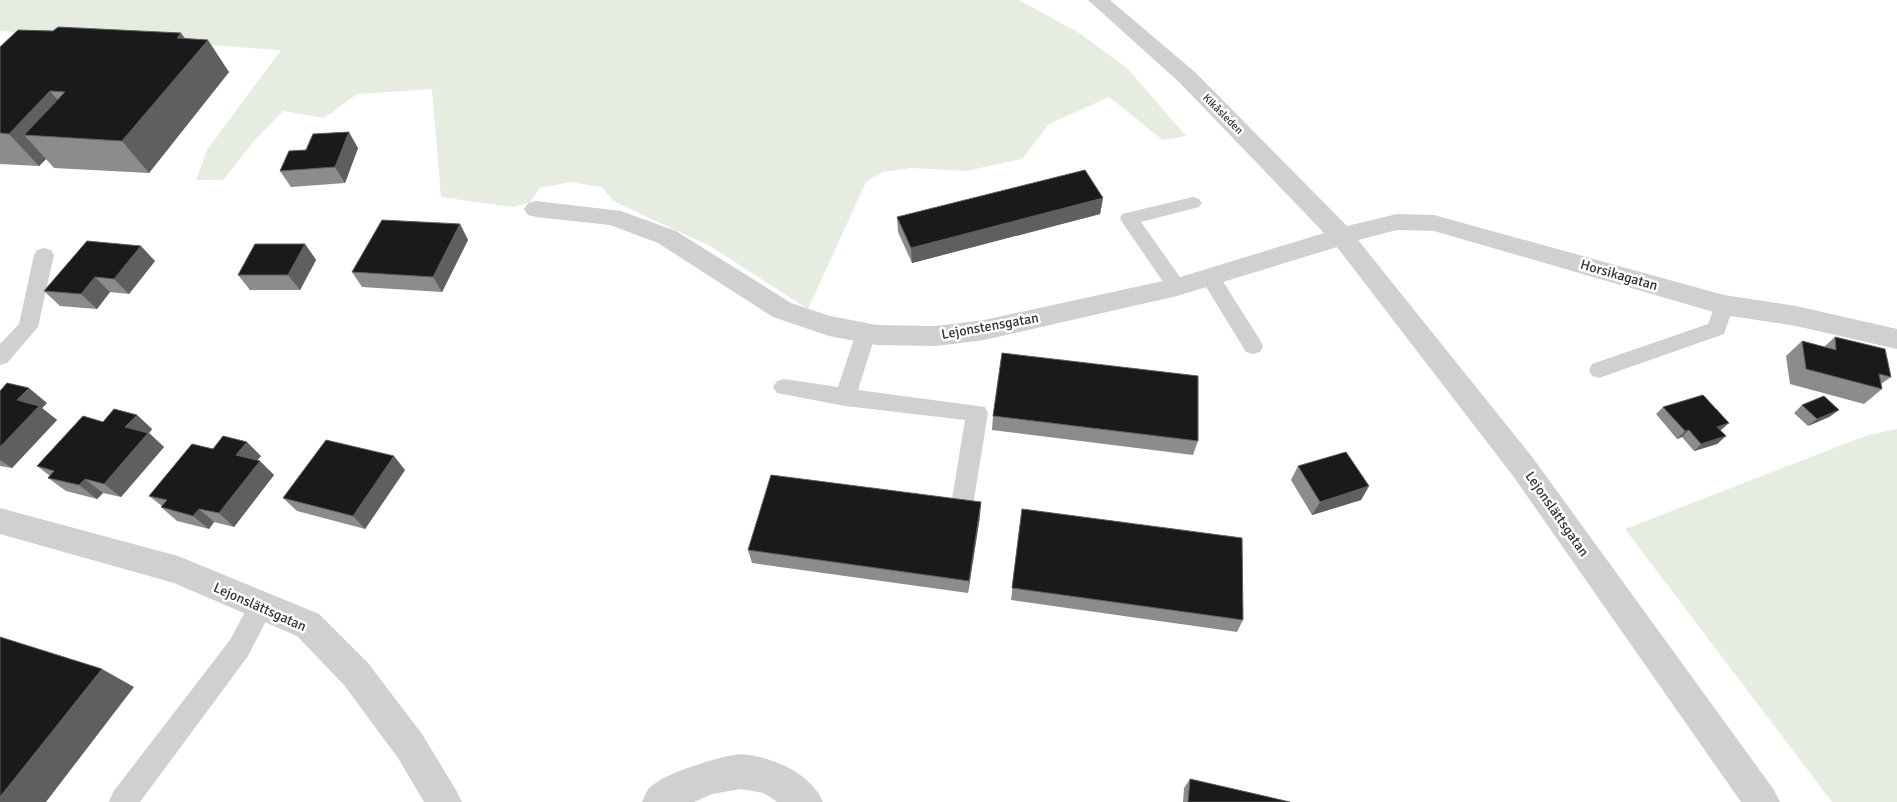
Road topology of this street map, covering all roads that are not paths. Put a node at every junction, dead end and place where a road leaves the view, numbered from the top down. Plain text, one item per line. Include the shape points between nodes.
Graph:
1 (1098, 0) edge
2 (1193, 203) dead end
3 (536, 209) dead end
4 (1341, 235) junction
5 (44, 255) dead end
6 (1210, 277) junction
7 (1177, 287) junction
8 (1724, 305) junction
9 (866, 334) junction
10 (1897, 339) edge
11 (1253, 346) dead end
12 (0, 357) edge
13 (1599, 370) dead end
14 (784, 387) dead end
15 (845, 397) junction
16 (962, 505) edge
17 (0, 521) edge
18 (261, 607) junction
19 (123, 802) edge
20 (444, 802) edge
21 (660, 802) edge
22 (804, 802) edge
23 (1762, 802) edge

1 - 4 street, Kikåsleden via 1188,78
2 - 7 lane via 1129,219
3 - 9 street, Lejonstensgatan via 614,218 666,237 782,310
4 - 6 street, Lejonstensgatan
4 - 8 street, Horsikagatan via 1398,222 1434,223
4 - 23 street, Lejonslättsgatan via 1523,466
5 - 12 lane via 28,327
6 - 7 street, Lejonstensgatan
6 - 11 lane
7 - 9 street, Lejonstensgatan via 984,330 936,336
8 - 10 street, Horsikagatan via 1796,316
8 - 13 lane via 1717,328
9 - 15 lane
14 - 15 lane
15 - 16 lane via 977,413
17 - 18 street, Lejonslättsgatan via 178,570
18 - 19 lane via 239,648
18 - 20 street, Lejonslättsgatan via 308,626 356,674 410,746
21 - 22 street via 687,785 723,773 753,773 770,778

